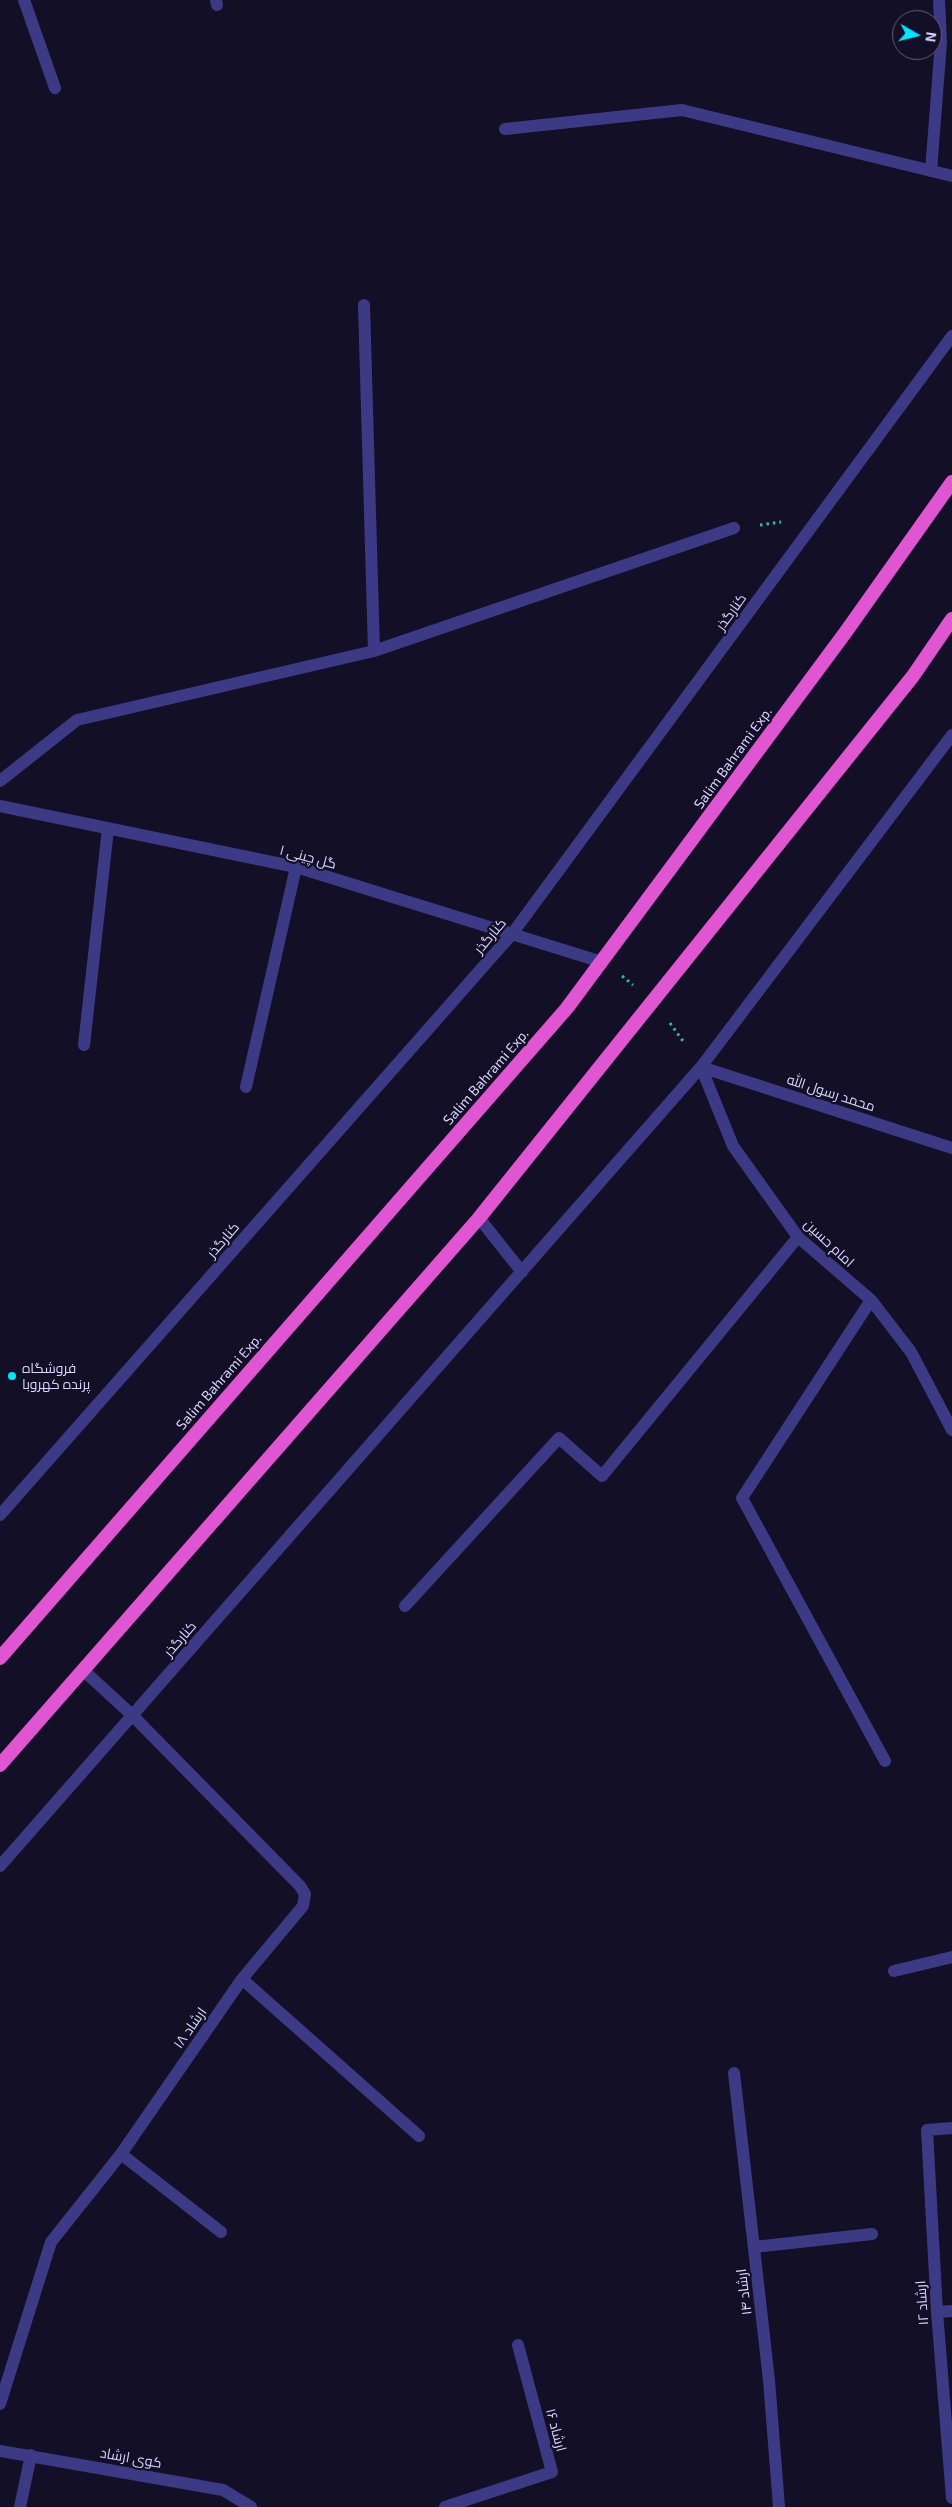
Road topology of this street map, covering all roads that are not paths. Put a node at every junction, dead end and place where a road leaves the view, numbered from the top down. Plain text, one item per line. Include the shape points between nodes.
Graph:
1 (24, 0) edge
2 (939, 0) edge
3 (55, 88) dead end
4 (505, 129) dead end
5 (931, 171) junction
6 (952, 176) edge
7 (364, 305) dead end
8 (952, 336) edge
9 (952, 482) edge
10 (734, 528) road end
11 (952, 619) edge
12 (374, 651) junction
13 (952, 735) edge
14 (0, 781) edge
15 (0, 806) edge
16 (108, 829) junction
17 (296, 868) junction
18 (512, 934) junction
19 (602, 962) junction
20 (84, 1045) dead end
21 (702, 1067) junction
22 (246, 1087) dead end
23 (952, 1148) edge
24 (479, 1218) junction
25 (798, 1237) junction
26 (522, 1272) junction
27 (871, 1300) junction
28 (952, 1430) edge
29 (0, 1515) edge
30 (404, 1606) dead end
31 (0, 1658) edge
32 (83, 1670) junction
33 (132, 1715) junction
34 (885, 1761) dead end
35 (0, 1765) edge
36 (0, 1866) edge
37 (952, 1957) edge
38 (894, 1972) dead end
39 (242, 1979) junction
40 (734, 2073) dead end
41 (952, 2128) edge
42 (419, 2136) dead end
43 (120, 2154) junction
44 (222, 2232) dead end
45 (872, 2234) dead end
46 (754, 2247) junction
47 (952, 2311) edge
48 (937, 2312) junction
49 (518, 2346) dead end
50 (0, 2404) edge
51 (0, 2451) edge
52 (31, 2455) junction
53 (950, 2458) edge
54 (952, 2498) edge
55 (20, 2507) edge
56 (251, 2507) edge
57 (445, 2507) edge
58 (778, 2507) edge

1 - 3 street
2 - 5 street via 941,42
4 - 5 street via 682,110
5 - 6 street
7 - 12 street
8 - 18 street, کنارگذر
9 - 19 highway, Salim Bahrami Exp. via 845,633
10 - 12 street
11 - 24 highway via 913,676
12 - 14 street via 77,720
13 - 21 street, کنارگذر
15 - 16 street, گل چینی ۱
16 - 17 street, گل چینی ۱
16 - 20 street
17 - 18 street, گل چینی ۱
17 - 22 street
18 - 19 street, گل چینی ۱
18 - 29 street, کنارگذر
19 - 31 highway, Salim Bahrami Exp. via 567,1008
21 - 23 street, محمد رسول الله
21 - 25 street, امام حسین via 733,1146
21 - 26 street, کنارگذر
24 - 26 street
24 - 32 highway
25 - 27 street, امام حسین
25 - 30 street via 602,1476 559,1438
26 - 33 street, کنارگذر
27 - 28 street, امام حسین via 911,1352
27 - 34 street via 742,1498
32 - 33 street
32 - 35 highway
33 - 36 street, کنارگذر
33 - 39 street, ارشاد ۱۸ via 305,1894 303,1906
37 - 38 street
39 - 42 street
39 - 43 street, ارشاد ۱۸
40 - 46 street, ارشاد ۱۴
41 - 48 street, ارشاد ۱۲ via 928,2130
43 - 44 street
43 - 50 street, ارشاد ۱۸ via 51,2242
45 - 46 street
46 - 58 street, ارشاد ۱۴ via 769,2380
47 - 48 street
48 - 53 street, ارشاد ۱۲
49 - 57 street, ارشاد ۱۶ via 552,2472
51 - 52 street, کوی ارشاد
52 - 55 street
52 - 56 street, کوی ارشاد via 223,2490
53 - 54 street, ارشاد ۱۲

